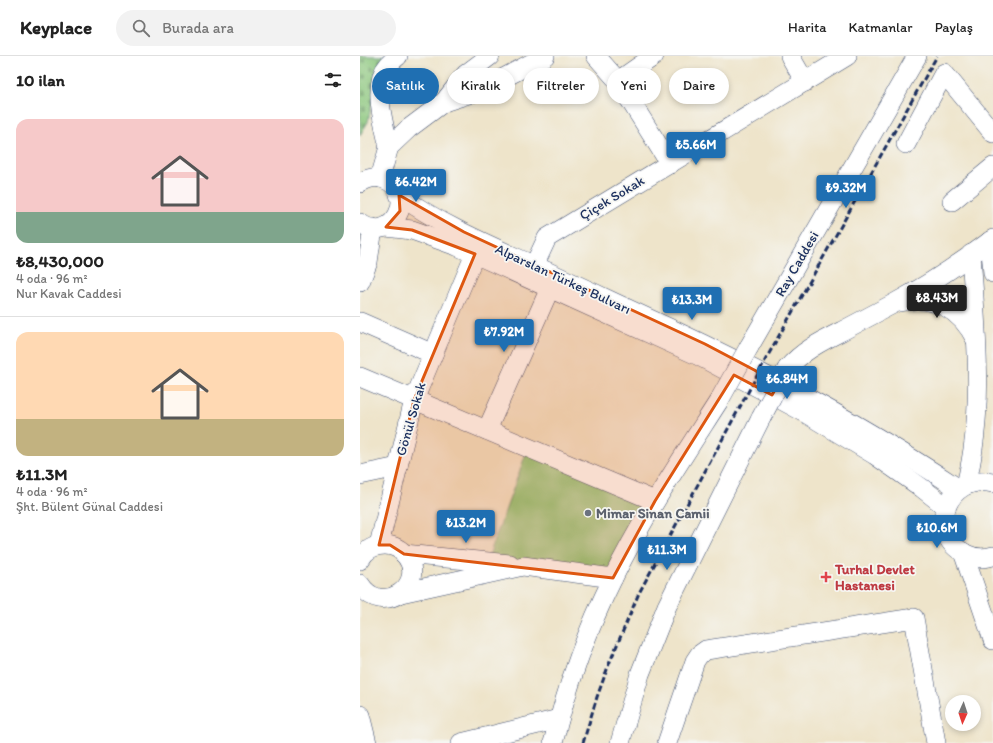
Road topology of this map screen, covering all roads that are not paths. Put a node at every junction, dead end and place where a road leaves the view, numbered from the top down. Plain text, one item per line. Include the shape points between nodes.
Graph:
1 (398, 56) edge
2 (490, 56) edge
3 (545, 56) edge
4 (596, 56) edge
5 (654, 56) edge
6 (790, 56) edge
7 (847, 56) edge
8 (917, 56) edge
9 (607, 68) edge
10 (637, 68) edge
11 (805, 82) junction
12 (444, 102) junction
13 (632, 104) edge
14 (993, 133) edge
15 (906, 144) dead end
16 (389, 147) junction
17 (670, 164) junction
18 (993, 167) edge
19 (366, 180) edge
20 (400, 195) junction
21 (952, 201) dead end
22 (373, 226) edge
23 (992, 240) edge
24 (475, 254) junction
25 (972, 254) junction
26 (534, 266) junction
27 (993, 273) edge
28 (360, 282) edge
29 (550, 288) junction
30 (895, 303) junction
31 (360, 322) edge
32 (976, 340) junction
33 (433, 354) junction
34 (360, 377) edge
35 (772, 395) junction
36 (414, 400) junction
37 (487, 430) junction
38 (398, 467) junction
39 (360, 475) edge
40 (993, 483) edge
41 (963, 487) junction
42 (655, 501) junction
43 (946, 507) junction
44 (379, 545) junction
45 (963, 552) junction
46 (404, 554) junction
47 (993, 556) edge
48 (360, 558) edge
49 (524, 566) junction
50 (613, 578) junction
51 (360, 584) edge
52 (401, 593) junction
53 (369, 600) edge
54 (993, 640) edge
55 (360, 715) edge
56 (559, 719) junction
57 (367, 743) edge
58 (461, 743) edge
59 (553, 743) edge
60 (620, 743) edge
61 (667, 743) edge
62 (936, 743) edge

1 - 16 street via 382,74 381,109
2 - 12 street via 466,74
3 - 12 street via 481,90
4 - 9 street
5 - 10 street
6 - 11 street
7 - 11 street, Çiçek Sokak
8 - 42 street, Ray Caddesi, bridge via 720,399
11 - 17 street, Çiçek Sokak
12 - 16 street
13 - 17 street
14 - 15 street via 944,73
16 - 19 street
17 - 26 street, Çiçek Sokak via 547,238
18 - 21 street
19 - 20 street, Alparslan Türkeş Bulvarı via 392,184
20 - 22 street via 400,211 393,222
20 - 26 street, Alparslan Türkeş Bulvarı via 422,210
22 - 24 street, Alparslan Türkeş Bulvarı via 412,230
22 - 28 street via 368,262
23 - 25 street
23 - 27 street
24 - 29 street, Alparslan Türkeş Bulvarı
24 - 33 street, Gönül Sokak
25 - 30 street
25 - 32 street
26 - 41 street, Alparslan Türkeş Bulvarı via 705,344 809,399
29 - 35 street, Alparslan Türkeş Bulvarı via 699,356
29 - 37 street
30 - 32 street via 908,300 936,302 961,317
30 - 35 street, bridge via 800,355 787,369
31 - 33 street
32 - 41 street via 978,398 975,433 972,462
33 - 36 street, Gönül Sokak
34 - 36 street
35 - 43 street, Alparslan Türkeş Bulvarı via 875,455
35 - 60 street, bridge via 667,606 640,674
36 - 37 street
36 - 38 street, Gönül Sokak
37 - 42 street
38 - 39 street
38 - 44 street, Gönül Sokak
40 - 41 street via 978,482
41 - 43 street via 954,494
42 - 50 street, Ray Caddesi
43 - 45 street via 944,522 948,536 956,548
44 - 46 street via 390,545
44 - 48 street
45 - 47 street via 976,557
45 - 54 street
46 - 49 street
46 - 52 street via 410,563 411,574 408,584
49 - 50 street
49 - 52 street
50 - 56 street, Ray Caddesi via 593,624
51 - 53 street
52 - 53 street via 388,598
55 - 57 street
56 - 58 street
56 - 59 street, Ray Caddesi
61 - 62 street via 695,662 706,650 914,618

